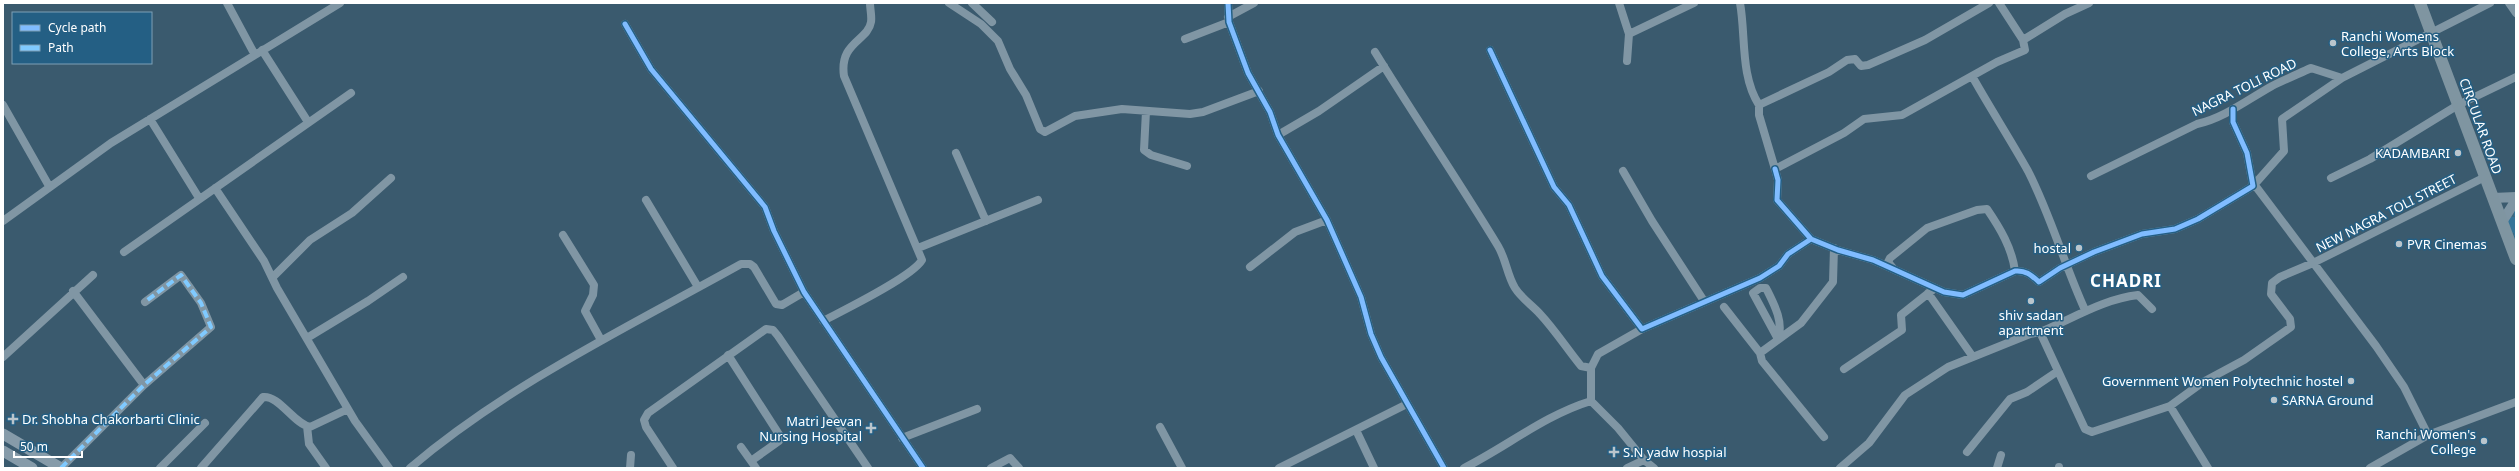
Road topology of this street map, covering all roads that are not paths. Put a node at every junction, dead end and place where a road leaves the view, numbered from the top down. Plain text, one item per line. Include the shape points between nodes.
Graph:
1 (227, 3) edge
2 (340, 3) edge
3 (870, 3) edge
4 (949, 3) edge
5 (972, 3) edge
6 (1228, 3) edge
7 (1254, 3) edge
8 (1619, 3) edge
9 (1694, 3) edge
10 (1740, 3) edge
11 (1989, 3) edge
12 (1999, 3) edge
13 (2089, 3) edge
14 (2420, 3) edge
15 (2490, 3) edge
16 (2508, 3) edge
17 (2516, 13) edge
18 (1229, 20) junction
19 (992, 22) dead end
20 (625, 24) dead end
21 (2431, 32) junction
22 (1629, 34) junction
23 (1185, 39) dead end
24 (2023, 40) junction
25 (1490, 50) dead end
26 (258, 52) junction
27 (1375, 52) dead end
28 (1627, 61) dead end
29 (1384, 66) junction
30 (1972, 76) junction
31 (2516, 77) edge
32 (2342, 78) junction
33 (1259, 91) junction
34 (351, 93) dead end
35 (1760, 104) junction
36 (3, 105) edge
37 (2458, 105) junction
38 (2233, 109) junction
39 (1146, 111) junction
40 (150, 119) junction
41 (308, 122) junction
42 (1278, 135) junction
43 (956, 153) dead end
44 (1188, 166) dead end
45 (1775, 169) junction
46 (1623, 170) dead end
47 (2091, 176) dead end
48 (2485, 177) junction
49 (391, 178) dead end
50 (2331, 178) dead end
51 (49, 186) junction
52 (2255, 187) junction
53 (215, 188) junction
54 (2516, 197) edge
55 (199, 198) junction
56 (2493, 198) junction
57 (646, 200) dead end
58 (1038, 200) dead end
59 (2516, 200) edge
60 (1327, 220) junction
61 (3, 221) edge
62 (986, 221) junction
63 (2502, 222) junction
64 (563, 235) dead end
65 (1811, 238) junction
66 (918, 248) junction
67 (1834, 248) junction
68 (124, 252) dead end
69 (2516, 259) edge
70 (2313, 263) junction
71 (2066, 265) junction
72 (1250, 267) dead end
73 (1893, 268) junction
74 (2015, 271) junction
75 (92, 275) dead end
76 (273, 277) junction
77 (402, 277) dead end
78 (698, 287) junction
79 (74, 291) junction
80 (1932, 291) junction
81 (804, 292) junction
82 (1704, 301) junction
83 (144, 302) dead end
84 (1724, 307) dead end
85 (2152, 309) dead end
86 (2086, 310) junction
87 (823, 321) junction
88 (1642, 329) junction
89 (2040, 332) junction
90 (306, 338) junction
91 (1778, 339) junction
92 (600, 340) junction
93 (1760, 353) junction
94 (728, 355) junction
95 (1973, 356) junction
96 (3, 358) edge
97 (1591, 368) junction
98 (1844, 370) dead end
99 (2058, 371) junction
100 (144, 385) junction
101 (1591, 401) junction
102 (2516, 402) edge
103 (1406, 404) junction
104 (2170, 406) junction
105 (348, 409) junction
106 (977, 409) dead end
107 (205, 423) dead end
108 (307, 426) junction
109 (1160, 427) dead end
110 (1356, 430) junction
111 (3, 434) edge
112 (2428, 435) junction
113 (1824, 437) dead end
114 (902, 438) junction
115 (741, 447) dead end
116 (3, 452) edge
117 (1967, 452) dead end
118 (631, 455) dead end
119 (2001, 455) dead end
120 (1644, 460) junction
121 (754, 465) edge
122 (1845, 466) edge
123 (32, 468) edge
124 (61, 468) edge
125 (160, 468) edge
126 (201, 468) edge
127 (326, 468) edge
128 (389, 468) edge
129 (410, 468) edge
130 (630, 468) edge
131 (673, 468) edge
132 (868, 468) edge
133 (923, 468) edge
134 (991, 468) edge
135 (1019, 468) edge
136 (1182, 468) edge
137 (1279, 468) edge
138 (1374, 468) edge
139 (1444, 468) edge
140 (1464, 468) edge
141 (1627, 468) edge
142 (1654, 468) edge
143 (1996, 468) edge
144 (2208, 468) edge
145 (2370, 468) edge

1 - 26 street
2 - 26 street
3 - 66 street via 870,25 846,56 843,62 844,76
4 - 39 street via 981,24 998,41 1043,132 1048,132 1075,116 1122,109
5 - 19 street
6 - 18 street
7 - 18 street
8 - 22 street
9 - 22 street
10 - 35 street via 1742,38 1749,80 1753,94
11 - 35 street via 1925,40 1868,65 1861,66 1855,59 1847,60 1829,72
12 - 24 street
13 - 24 street via 2065,14
14 - 21 main road, CIRCULAR ROAD
15 - 21 street
16 - 17 street
18 - 23 street
18 - 33 street via 1248,73
20 - 81 street via 650,69 765,207
21 - 32 street
21 - 37 main road, CIRCULAR ROAD
22 - 28 street
24 - 30 street via 2025,50
25 - 88 street via 1554,187 1569,204 1602,276
26 - 40 street
26 - 41 street
27 - 29 street
29 - 42 street via 1319,111
29 - 97 street via 1445,159 1498,247 1514,287 1523,300 1539,313 1581,366
30 - 45 street via 1902,115 1864,119 1844,133
30 - 71 street via 2028,172 2058,237
31 - 37 street
32 - 38 street, NAGRA TOLI ROAD via 2311,68 2272,86
32 - 52 street via 2282,119 2284,150
33 - 39 street via 1203,112 1190,114
33 - 42 street
34 - 41 street
35 - 45 street via 1759,115
36 - 51 street
37 - 48 main road, CIRCULAR ROAD
37 - 50 street via 2370,159
38 - 47 street, NAGRA TOLI ROAD via 2209,121 2196,124
38 - 52 street via 2233,122 2247,153
39 - 44 street via 1144,150 1151,155
40 - 51 street
40 - 55 street
41 - 53 street
42 - 60 street
43 - 62 street
45 - 65 street via 1778,180 1777,200
46 - 82 street via 1652,221
48 - 56 main road, CIRCULAR ROAD
48 - 70 street, NEW NAGRA TOLI STREET
49 - 76 street via 352,213 310,240
51 - 61 street
52 - 70 street
52 - 71 street via 2176,229 2142,234
53 - 55 street
53 - 76 street
54 - 56 street
55 - 68 street
56 - 63 main road, CIRCULAR ROAD
57 - 78 street
58 - 62 street
59 - 63 street
60 - 72 street via 1295,232
60 - 103 street via 1361,297 1371,334
62 - 66 street
63 - 69 main road, CIRCULAR ROAD
64 - 92 street via 594,285 585,311
65 - 67 street
65 - 82 street via 1788,254 1779,266 1760,278
66 - 87 street via 922,260 919,266
67 - 73 street
67 - 91 street via 1833,282 1801,323
70 - 104 street via 2280,276 2272,283 2271,294 2290,318 2291,327 2244,360 2203,382
70 - 112 street, NEW NAGRA TOLI STREET via 2404,387
71 - 74 street via 2038,282 2029,273
71 - 86 street
73 - 74 street via 1888,262 1890,258 1927,228 1977,210 1987,209 2005,238
73 - 80 street
74 - 80 street via 1963,296
75 - 79 street
76 - 90 street
77 - 90 street via 368,301
78 - 81 street via 741,264 750,264 776,304 782,305
78 - 92 street
79 - 96 street
79 - 100 street
80 - 95 street
80 - 98 street via 1901,315 1902,330
81 - 87 street
82 - 88 street via 1654,326
83 - 100 street via 181,275 211,324 208,331
84 - 93 street
85 - 86 street via 2138,295
86 - 89 street
87 - 114 street
88 - 97 street via 1598,354
89 - 95 street
89 - 99 street
90 - 105 street
91 - 91 street via 1753,293 1760,288 1766,288 1775,307 1782,329
91 - 93 street
92 - 129 street via 503,399
93 - 113 street via 1762,361
94 - 121 street via 780,436 779,441
94 - 131 street via 657,405 644,420
94 - 132 street via 766,329 773,330
95 - 122 street via 1948,367 1905,395 1883,427
97 - 101 street
99 - 104 street via 2085,429 2092,432
99 - 117 street via 2027,392 2010,399
100 - 124 street
101 - 120 street via 1618,428
101 - 140 street via 1544,422
102 - 112 street
103 - 110 street
103 - 139 street
104 - 144 street
105 - 108 street via 314,426
105 - 128 street
106 - 114 street
107 - 125 street
108 - 126 street via 273,400 263,397
108 - 127 street via 312,450
109 - 136 street
110 - 137 street
110 - 138 street
111 - 124 main road
112 - 145 street
114 - 133 street
115 - 121 street
116 - 123 main road
118 - 130 street
119 - 143 street
120 - 141 street
120 - 142 street
134 - 135 street via 1010,458

